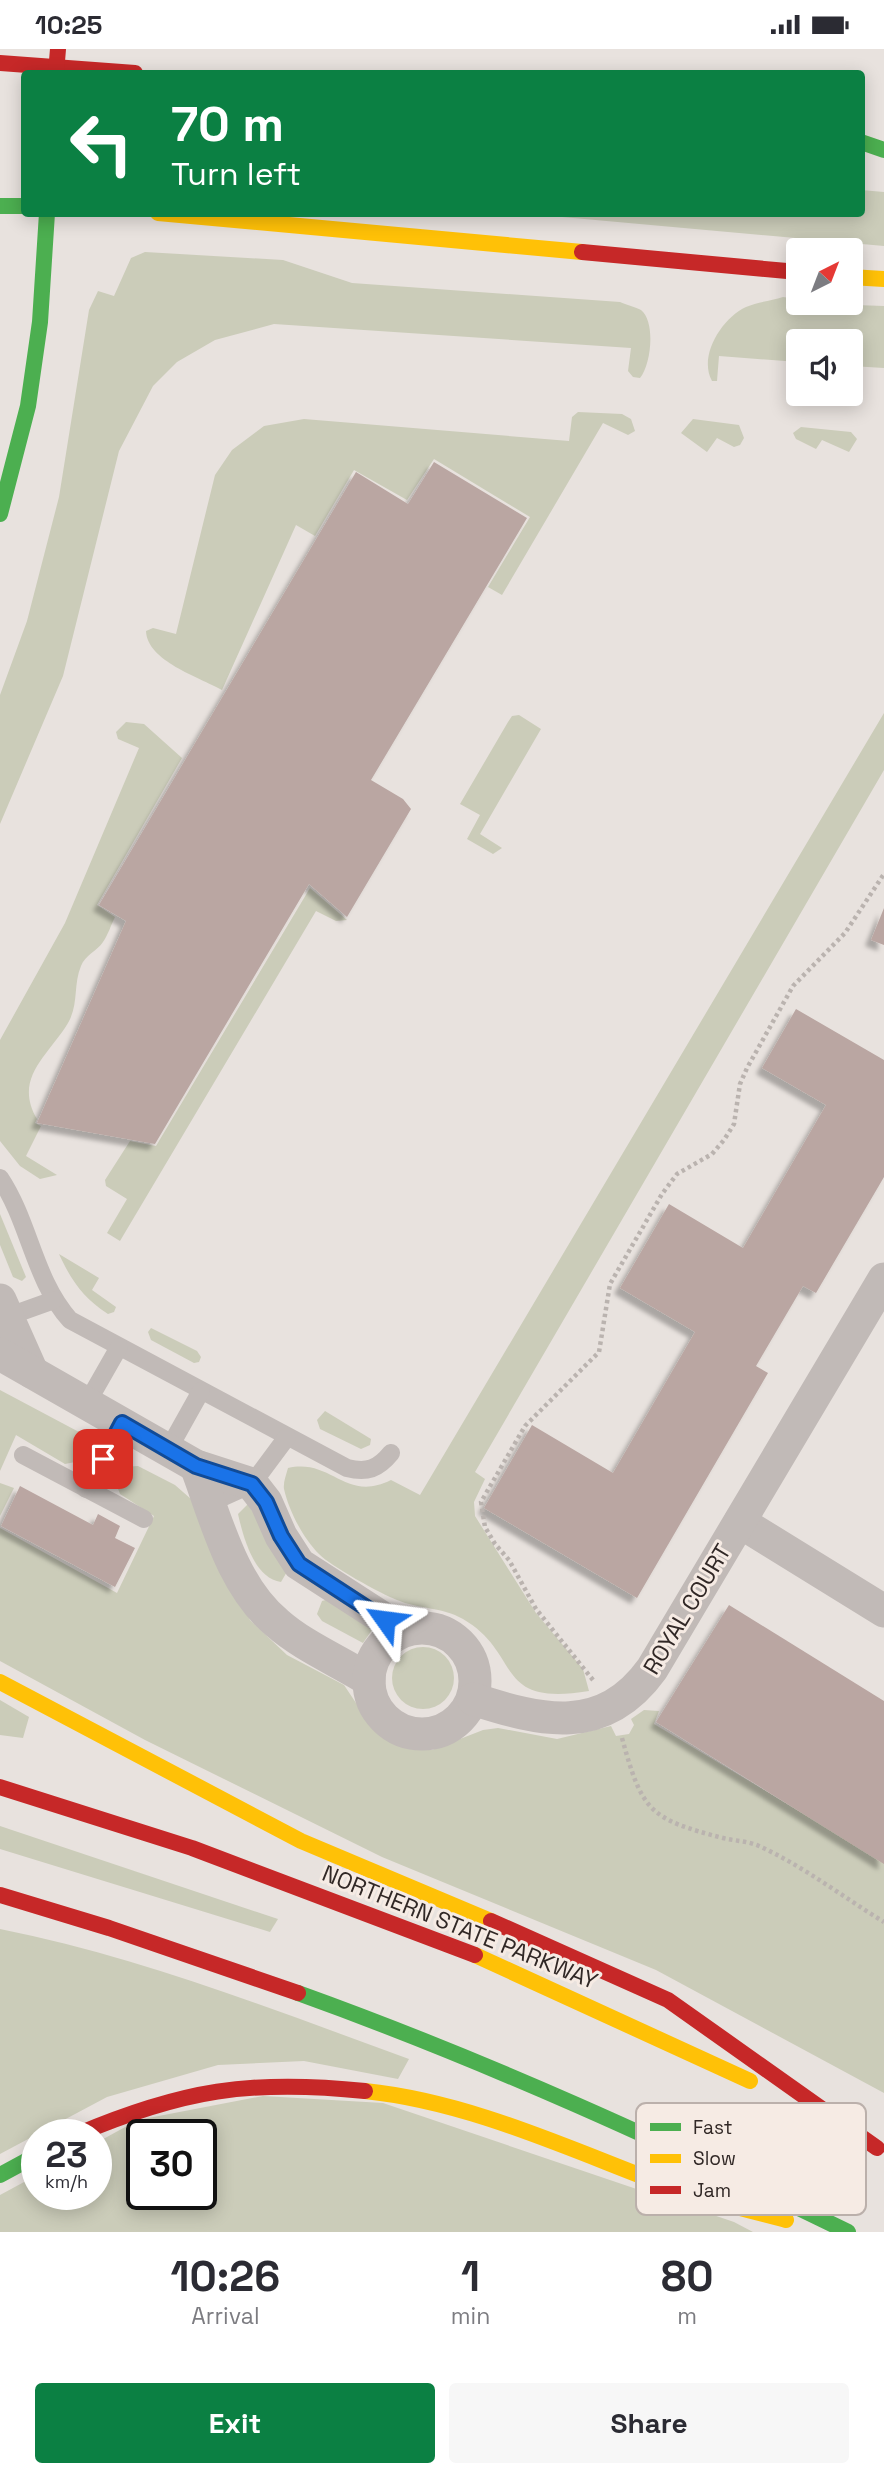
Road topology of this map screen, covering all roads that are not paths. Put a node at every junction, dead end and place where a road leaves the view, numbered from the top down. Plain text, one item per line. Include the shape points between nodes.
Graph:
1 (58, 49) edge
2 (0, 63) edge
3 (56, 70) edge
4 (94, 70) edge
5 (865, 133) edge
6 (884, 150) edge
7 (0, 206) edge
8 (21, 206) edge
9 (47, 217) edge
10 (201, 217) edge
11 (786, 271) edge
12 (863, 278) edge
13 (884, 279) edge
14 (0, 514) edge
15 (0, 1178) edge
16 (884, 1279) edge
17 (54, 1300) junction
18 (2, 1312) edge
19 (119, 1347) junction
20 (0, 1354) edge
21 (33, 1373) junction
22 (201, 1391) junction
23 (87, 1403) junction
24 (122, 1423) junction
25 (287, 1437) junction
26 (168, 1450) junction
27 (391, 1453) dead end
28 (23, 1455) dead end
29 (196, 1466) junction
30 (252, 1484) junction
31 (86, 1489) junction
32 (210, 1503) junction
33 (144, 1519) dead end
34 (740, 1522) junction
35 (884, 1611) edge
36 (403, 1631) junction
37 (369, 1680) junction
38 (0, 1682) edge
39 (473, 1699) junction
40 (0, 1787) edge
41 (0, 1895) edge
42 (789, 2103) edge
43 (814, 2103) edge
44 (112, 2120) edge
45 (636, 2131) edge
46 (21, 2164) edge
47 (636, 2173) edge
48 (0, 2175) edge
49 (767, 2215) edge
50 (812, 2215) edge
51 (829, 2232) edge
52 (848, 2232) edge

1 - 3 main road, bridge
2 - 4 main road
5 - 6 main road
7 - 8 main road
9 - 14 main road via 40,322 28,407
10 - 11 main road
12 - 13 main road
15 - 17 lane
16 - 34 street, ROYAL COURT
17 - 18 lane
17 - 19 lane via 70,1319
18 - 21 street
19 - 22 lane
19 - 23 lane
20 - 21 street
21 - 23 street
22 - 25 lane
22 - 26 lane
23 - 24 street
24 - 26 street
24 - 31 lane
25 - 27 lane via 356,1471 374,1469
25 - 30 lane
26 - 29 street
28 - 31 lane
29 - 30 street
29 - 32 street
30 - 32 lane
30 - 36 street via 299,1564
31 - 33 lane
32 - 37 street via 240,1576 262,1609 286,1631
34 - 35 street, ROYAL COURT
34 - 39 street, ROYAL COURT via 634,1691 587,1715 557,1720
36 - 37 street via 379,1651
36 - 39 street via 439,1629 460,1643 474,1665
37 - 39 street via 373,1701 385,1720 405,1733 431,1735 454,1724
38 - 43 main road via 290,1836 668,2000
40 - 42 main road, NORTHERN STATE PARKWAY via 209,1853 441,1940 663,2038
41 - 45 main road via 212,1963 433,2044
44 - 47 main road via 220,2088 275,2083 355,2088 496,2122
46 - 48 main road
49 - 51 main road
50 - 52 main road

